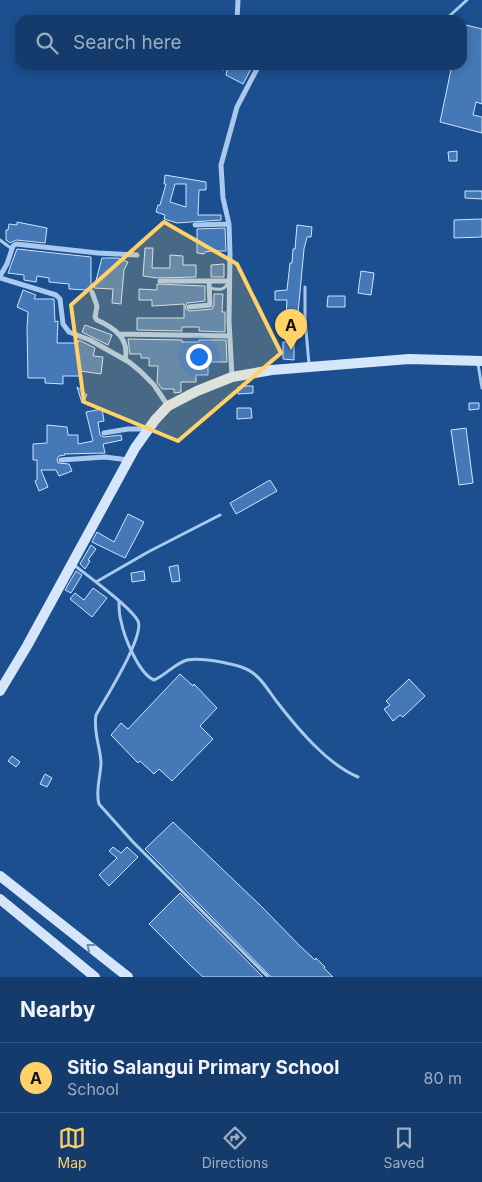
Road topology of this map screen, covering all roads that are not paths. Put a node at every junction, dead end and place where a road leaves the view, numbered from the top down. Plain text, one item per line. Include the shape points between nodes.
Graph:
1 (238, 0) edge
2 (466, 0) edge
3 (237, 15) edge
4 (450, 15) edge
5 (256, 70) edge
6 (229, 224) junction
7 (195, 225) dead end
8 (0, 240) edge
9 (12, 249) junction
10 (137, 254) dead end
11 (0, 277) edge
12 (160, 281) dead end
13 (229, 281) junction
14 (210, 282) junction
15 (305, 287) dead end
16 (210, 288) junction
17 (92, 292) dead end
18 (189, 307) dead end
19 (118, 334) junction
20 (230, 336) junction
21 (125, 360) junction
22 (480, 361) edge
23 (309, 367) junction
24 (232, 377) junction
25 (482, 388) edge
26 (168, 406) junction
27 (148, 429) junction
28 (104, 433) dead end
29 (60, 460) dead end
30 (128, 460) junction
31 (220, 515) dead end
32 (72, 563) junction
33 (96, 582) junction
34 (119, 601) junction
35 (132, 650) junction
36 (0, 691) edge
37 (358, 777) dead end
38 (0, 876) edge
39 (0, 899) edge
40 (95, 977) edge
41 (128, 977) edge
42 (268, 977) edge

1 - 3 street
2 - 4 lane
5 - 6 street via 236,107 221,165
6 - 7 street
6 - 13 street
8 - 9 lane
9 - 10 street via 16,244
9 - 11 street
11 - 21 street via 56,295 60,299 63,324 69,332
12 - 14 street
13 - 14 street
13 - 16 lane via 222,289
13 - 20 street
14 - 16 street
15 - 23 lane
16 - 18 street via 210,305
17 - 19 street via 98,306 95,317
19 - 20 street
19 - 21 street via 125,341
20 - 24 street
21 - 26 street via 147,378
22 - 23 street via 409,359
22 - 25 lane
23 - 24 street
24 - 26 street
26 - 27 street
27 - 28 street
27 - 30 street
29 - 30 street via 105,457
30 - 32 street
31 - 33 lane
32 - 33 lane
32 - 36 street
33 - 34 lane
34 - 35 lane via 120,621
34 - 35 lane via 138,622 139,632
35 - 37 lane via 140,668 154,680 188,660 245,667 255,674 293,723 314,744 348,773
35 - 42 lane via 94,724 101,764 99,804
41 -> 38 street
39 - 40 street

